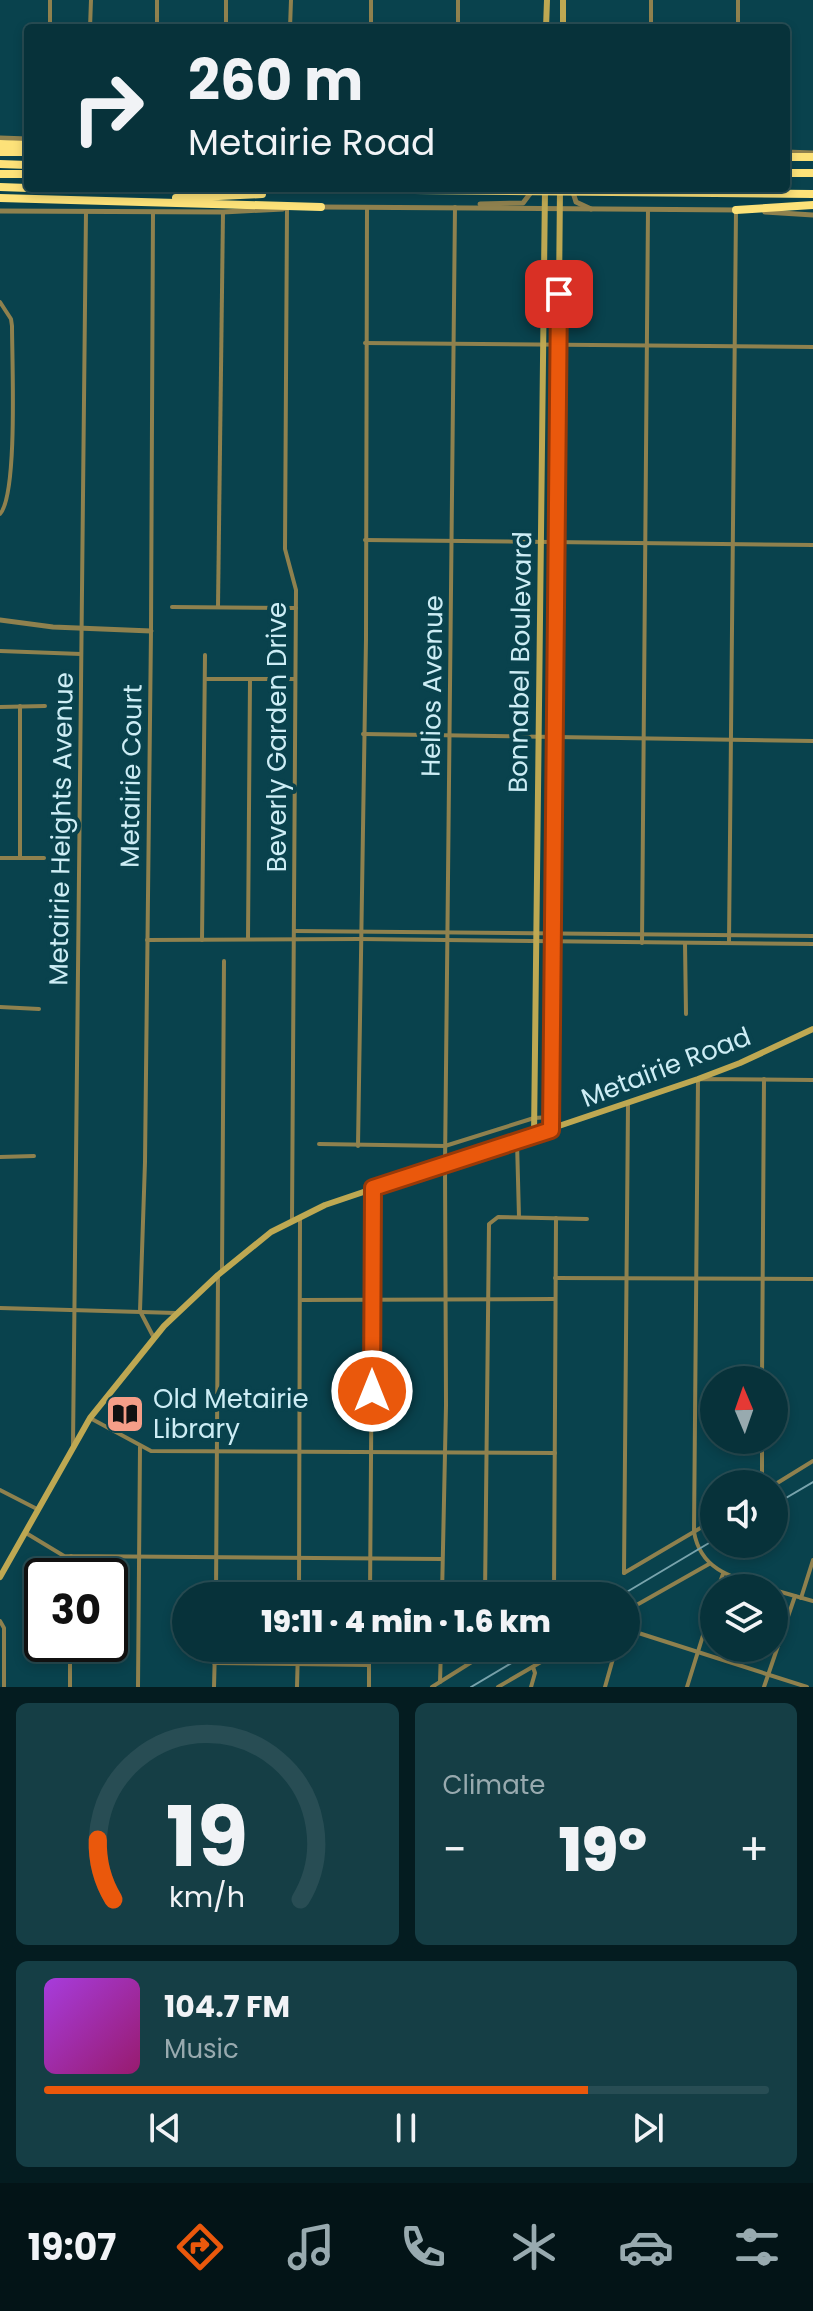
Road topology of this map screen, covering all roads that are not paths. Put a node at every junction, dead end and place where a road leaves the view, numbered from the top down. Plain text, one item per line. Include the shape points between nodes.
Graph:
1 (50, 0) edge
2 (91, 0) edge
3 (157, 0) edge
4 (226, 0) edge
5 (291, 0) edge
6 (371, 0) edge
7 (458, 0) edge
8 (547, 0) edge
9 (563, 0) edge
10 (651, 0) edge
11 (738, 0) edge
12 (50, 24) edge
13 (90, 24) edge
14 (157, 24) edge
15 (226, 24) edge
16 (290, 24) edge
17 (371, 24) edge
18 (458, 24) edge
19 (546, 24) edge
20 (563, 24) edge
21 (651, 24) edge
22 (738, 24) edge
23 (0, 138) edge
24 (24, 139) edge
25 (0, 144) edge
26 (24, 145) edge
27 (0, 152) edge
28 (24, 152) edge
29 (790, 154) edge
30 (813, 155) edge
31 (0, 164) edge
32 (24, 165) edge
33 (790, 173) edge
34 (813, 173) edge
35 (0, 174) edge
36 (24, 174) edge
37 (0, 187) edge
38 (24, 188) edge
39 (283, 192) edge
40 (530, 192) edge
41 (545, 192) edge
42 (560, 192) edge
43 (573, 192) edge
44 (616, 192) edge
45 (813, 194) edge
46 (0, 198) edge
47 (107, 201) junction
48 (813, 205) edge
49 (321, 207) junction
50 (367, 207) junction
51 (455, 207) junction
52 (544, 208) junction
53 (559, 208) junction
54 (287, 209) junction
55 (648, 209) junction
56 (594, 210) junction
57 (736, 210) junction
58 (0, 211) edge
59 (86, 211) junction
60 (153, 212) junction
61 (223, 212) junction
62 (813, 215) edge
63 (0, 302) edge
64 (365, 343) junction
65 (454, 344) junction
66 (543, 345) junction
67 (558, 345) junction
68 (647, 346) junction
69 (734, 346) junction
70 (813, 347) edge
71 (0, 514) edge
72 (365, 540) junction
73 (452, 540) junction
74 (541, 541) junction
75 (556, 542) junction
76 (646, 543) junction
77 (732, 544) junction
78 (813, 545) edge
79 (172, 607) dead end
80 (218, 607) junction
81 (296, 608) junction
82 (0, 620) edge
83 (81, 629) junction
84 (151, 631) junction
85 (0, 651) edge
86 (81, 654) junction
87 (205, 655) dead end
88 (205, 679) junction
89 (250, 679) junction
90 (295, 679) junction
91 (20, 706) junction
92 (45, 706) dead end
93 (0, 707) edge
94 (363, 734) junction
95 (450, 736) junction
96 (538, 738) junction
97 (554, 738) junction
98 (644, 739) junction
99 (731, 740) junction
100 (813, 741) edge
101 (0, 858) edge
102 (20, 858) junction
103 (44, 858) dead end
104 (360, 930) junction
105 (294, 931) junction
106 (447, 931) junction
107 (536, 932) junction
108 (552, 933) junction
109 (642, 934) junction
110 (729, 935) junction
111 (813, 936) edge
112 (248, 939) junction
113 (360, 939) junction
114 (147, 940) junction
115 (202, 940) junction
116 (294, 940) junction
117 (446, 940) junction
118 (535, 941) junction
119 (552, 942) junction
120 (642, 943) junction
121 (685, 943) junction
122 (729, 943) junction
123 (813, 944) edge
124 (224, 961) dead end
125 (0, 1007) edge
126 (39, 1009) dead end
127 (686, 1014) dead end
128 (813, 1029) edge
129 (698, 1079) junction
130 (764, 1079) junction
131 (813, 1080) edge
132 (628, 1104) junction
133 (551, 1117) junction
134 (534, 1118) junction
135 (551, 1130) junction
136 (534, 1136) junction
137 (517, 1142) junction
138 (319, 1144) dead end
139 (358, 1146) junction
140 (445, 1146) junction
141 (34, 1156) dead end
142 (0, 1157) edge
143 (445, 1165) junction
144 (373, 1188) junction
145 (300, 1216) junction
146 (519, 1217) junction
147 (556, 1218) junction
148 (587, 1219) dead end
149 (292, 1220) junction
150 (220, 1273) junction
151 (555, 1278) junction
152 (625, 1278) junction
153 (695, 1278) junction
154 (763, 1278) junction
155 (813, 1279) edge
156 (373, 1299) junction
157 (447, 1299) junction
158 (555, 1299) junction
159 (301, 1300) junction
160 (488, 1300) junction
161 (0, 1308) edge
162 (74, 1309) junction
163 (140, 1311) junction
164 (176, 1313) junction
165 (154, 1338) junction
166 (762, 1366) edge
167 (90, 1418) junction
168 (73, 1447) junction
169 (143, 1448) junction
170 (216, 1451) junction
171 (298, 1451) junction
172 (371, 1452) junction
173 (445, 1452) junction
174 (488, 1452) junction
175 (555, 1453) junction
176 (813, 1461) edge
177 (788, 1476) edge
178 (0, 1490) edge
179 (39, 1510) junction
180 (700, 1528) edge
181 (694, 1532) junction
182 (26, 1533) junction
183 (138, 1555) junction
184 (71, 1556) joint
185 (217, 1557) junction
186 (299, 1558) junction
187 (371, 1558) junction
188 (442, 1559) junction
189 (813, 1560) edge
190 (709, 1564) junction
191 (723, 1574) edge
192 (0, 1577) edge
193 (216, 1582) edge
194 (299, 1582) edge
195 (370, 1582) edge
196 (442, 1582) edge
197 (485, 1582) edge
198 (554, 1582) edge
199 (788, 1594) edge
200 (798, 1597) junction
201 (813, 1601) edge
202 (640, 1603) edge
203 (0, 1621) edge
204 (640, 1633) edge
205 (700, 1645) edge
206 (698, 1651) junction
207 (70, 1662) edge
208 (441, 1662) edge
209 (468, 1662) edge
210 (541, 1662) edge
211 (612, 1662) edge
212 (214, 1663) joint
213 (298, 1664) junction
214 (369, 1665) joint
215 (533, 1667) junction
216 (768, 1674) junction
217 (440, 1682) junction
218 (532, 1686) edge
219 (4, 1687) edge
220 (70, 1687) edge
221 (138, 1687) edge
222 (214, 1687) edge
223 (297, 1687) edge
224 (369, 1687) edge
225 (432, 1687) edge
226 (498, 1687) edge
227 (541, 1687) edge
228 (605, 1687) edge
229 (687, 1687) edge
230 (764, 1687) edge
231 (807, 1687) edge

1 - 12 street
2 - 13 street
3 - 14 street
4 - 15 street
5 - 16 street
6 - 17 street
7 - 18 street
8 - 19 main road
9 - 20 main road
10 - 21 street
11 - 22 street
23 - 24 street
25 - 26 highway
27 - 28 highway
29 - 30 highway
31 - 32 highway
33 - 34 highway
35 - 36 highway
37 - 38 highway
39 - 47 highway
40 - 51 street via 523,203
41 - 52 main road, Bonnabel Boulevard
42 - 53 main road, Bonnabel Boulevard
43 - 56 street via 576,202
44 - 45 highway, bridge
46 - 47 highway
47 - 49 highway
48 - 57 highway
49 - 50 street
49 - 54 street
50 - 51 street
50 - 64 street
51 - 52 street
51 - 65 street, Helios Avenue
52 - 53 street
52 - 66 main road, Bonnabel Boulevard
53 - 56 street
53 - 67 main road, Bonnabel Boulevard
54 - 61 street
54 - 81 street, Beverly Garden Drive via 285,549
55 - 56 street
55 - 57 street
55 - 68 street
57 - 62 street
57 - 69 street
58 - 59 street
59 - 60 street
59 - 83 street, Metairie Heights Avenue
60 - 61 street
60 - 84 street, Metairie Court
61 - 80 street
63 - 71 street via 12,326 8,500
64 - 65 street
64 - 72 street
65 - 66 street
65 - 73 street, Helios Avenue
66 - 67 street
66 - 74 main road, Bonnabel Boulevard
67 - 68 street
67 - 75 main road, Bonnabel Boulevard
68 - 69 street
68 - 76 street
69 - 70 street
69 - 77 street
72 - 73 street
72 - 94 street
73 - 74 street
73 - 95 street, Helios Avenue
74 - 75 street
74 - 96 main road, Bonnabel Boulevard
75 - 76 street
75 - 97 main road, Bonnabel Boulevard
76 - 77 street
76 - 98 street
77 - 78 street
77 - 99 street
79 - 80 street
80 - 81 street
81 - 90 street, Beverly Garden Drive
82 - 83 street
83 - 84 street
83 - 86 street, Metairie Heights Avenue
84 - 114 street, Metairie Court
85 - 86 street
86 - 162 street, Metairie Heights Avenue
87 - 88 street
88 - 89 street
88 - 115 street
89 - 90 street
89 - 112 street
90 - 105 street, Beverly Garden Drive
91 - 92 street
91 - 93 street
91 - 102 street
94 - 95 street
94 - 104 street
95 - 96 street
95 - 106 street, Helios Avenue
96 - 97 street
96 - 107 main road, Bonnabel Boulevard
97 - 98 street
97 - 108 main road, Bonnabel Boulevard
98 - 99 street
98 - 109 street
99 - 100 street
99 - 110 street
101 - 102 street
102 - 103 street
104 - 105 street
104 - 106 street
104 - 113 street
105 - 116 street, Beverly Garden Drive
106 - 107 street
106 - 117 street, Helios Avenue
107 - 108 street
107 - 118 main road, Bonnabel Boulevard
108 - 109 street
108 - 119 main road, Bonnabel Boulevard
109 - 110 street
109 - 120 street
110 - 111 street
110 - 122 street
112 - 115 street
112 - 116 street
113 - 116 street
113 - 117 street
113 - 139 street
114 - 115 street
114 - 163 street, Metairie Court
116 - 149 street, Beverly Garden Drive
117 - 118 street
117 - 140 street, Helios Avenue
118 - 119 street
118 - 134 main road, Bonnabel Boulevard
119 - 120 street
119 - 133 main road, Bonnabel Boulevard
120 - 121 street
121 - 122 street
121 - 127 street
122 - 123 street
124 - 150 street
125 - 126 street
128 - 129 main road, Metairie Road
129 - 130 street
129 - 132 main road, Metairie Road
129 - 153 street
130 - 131 street
130 - 154 street
132 - 135 main road, Metairie Road
132 - 152 street
133 - 134 street
133 - 135 main road, Bonnabel Boulevard
134 - 136 main road, Bonnabel Boulevard
134 - 140 street
135 - 136 main road, Metairie Road
136 - 137 main road, Metairie Road
137 - 143 main road, Metairie Road
137 - 146 street
138 - 139 street
139 - 140 street
140 - 143 street, Helios Avenue
141 - 142 street
143 - 144 main road, Metairie Road
143 - 157 street, Helios Avenue
144 - 145 main road, Metairie Road
144 - 156 street
145 - 149 main road, Metairie Road
145 - 159 street
146 - 147 street
146 - 160 street via 498,1217 488,1228
147 - 148 street
147 - 151 street
149 - 150 main road, Metairie Road
150 - 164 main road, Metairie Road
150 - 170 street
151 - 152 street
151 - 158 street
152 - 153 street
152 - 181 street via 624,1573
153 - 154 street
153 - 181 street
154 - 155 street
154 - 166 street
156 - 157 street
156 - 159 street
156 - 172 street
157 - 160 street
157 - 173 street, Helios Avenue
158 - 160 street
158 - 175 street
159 - 171 street
160 - 174 street
161 - 162 street
162 - 163 street
162 - 168 street, Metairie Heights Avenue
163 - 164 street
163 - 165 street, Metairie Court
164 - 165 main road, Metairie Road
165 - 167 main road, Metairie Road
167 - 168 main road, Metairie Road
167 - 169 street
168 - 179 main road, Metairie Road
169 - 170 street
169 - 183 street
170 - 171 street
170 - 185 street
171 - 172 street
171 - 186 street
172 - 173 street
172 - 187 street
173 - 174 street
173 - 188 street, Helios Avenue
174 - 175 street
174 - 197 street
175 - 198 street
176 - 177 street
178 - 179 street
179 - 182 main road, Metairie Road
180 - 181 street
181 - 190 street
182 - 184 street
182 - 192 main road, Metairie Road
183 - 184 street
183 - 185 street
183 - 221 street
185 - 186 street
185 - 193 street
186 - 187 street
186 - 194 street
187 - 188 street
187 - 195 street
188 - 196 street, Helios Avenue
189 - 200 street
190 - 191 street
190 - 202 street
199 - 200 street
200 - 201 street
200 - 216 street
203 - 219 street
204 - 206 street
205 - 206 street
206 - 216 street
206 - 229 street
207 - 220 street
208 - 217 street
209 - 217 street
210 - 215 street
211 - 228 street
212 - 213 street
212 - 222 street
213 - 214 street
213 - 223 street
214 - 224 street
215 - 218 street
215 - 226 street
216 - 230 street
216 - 231 street
217 - 225 street
218 - 227 street

